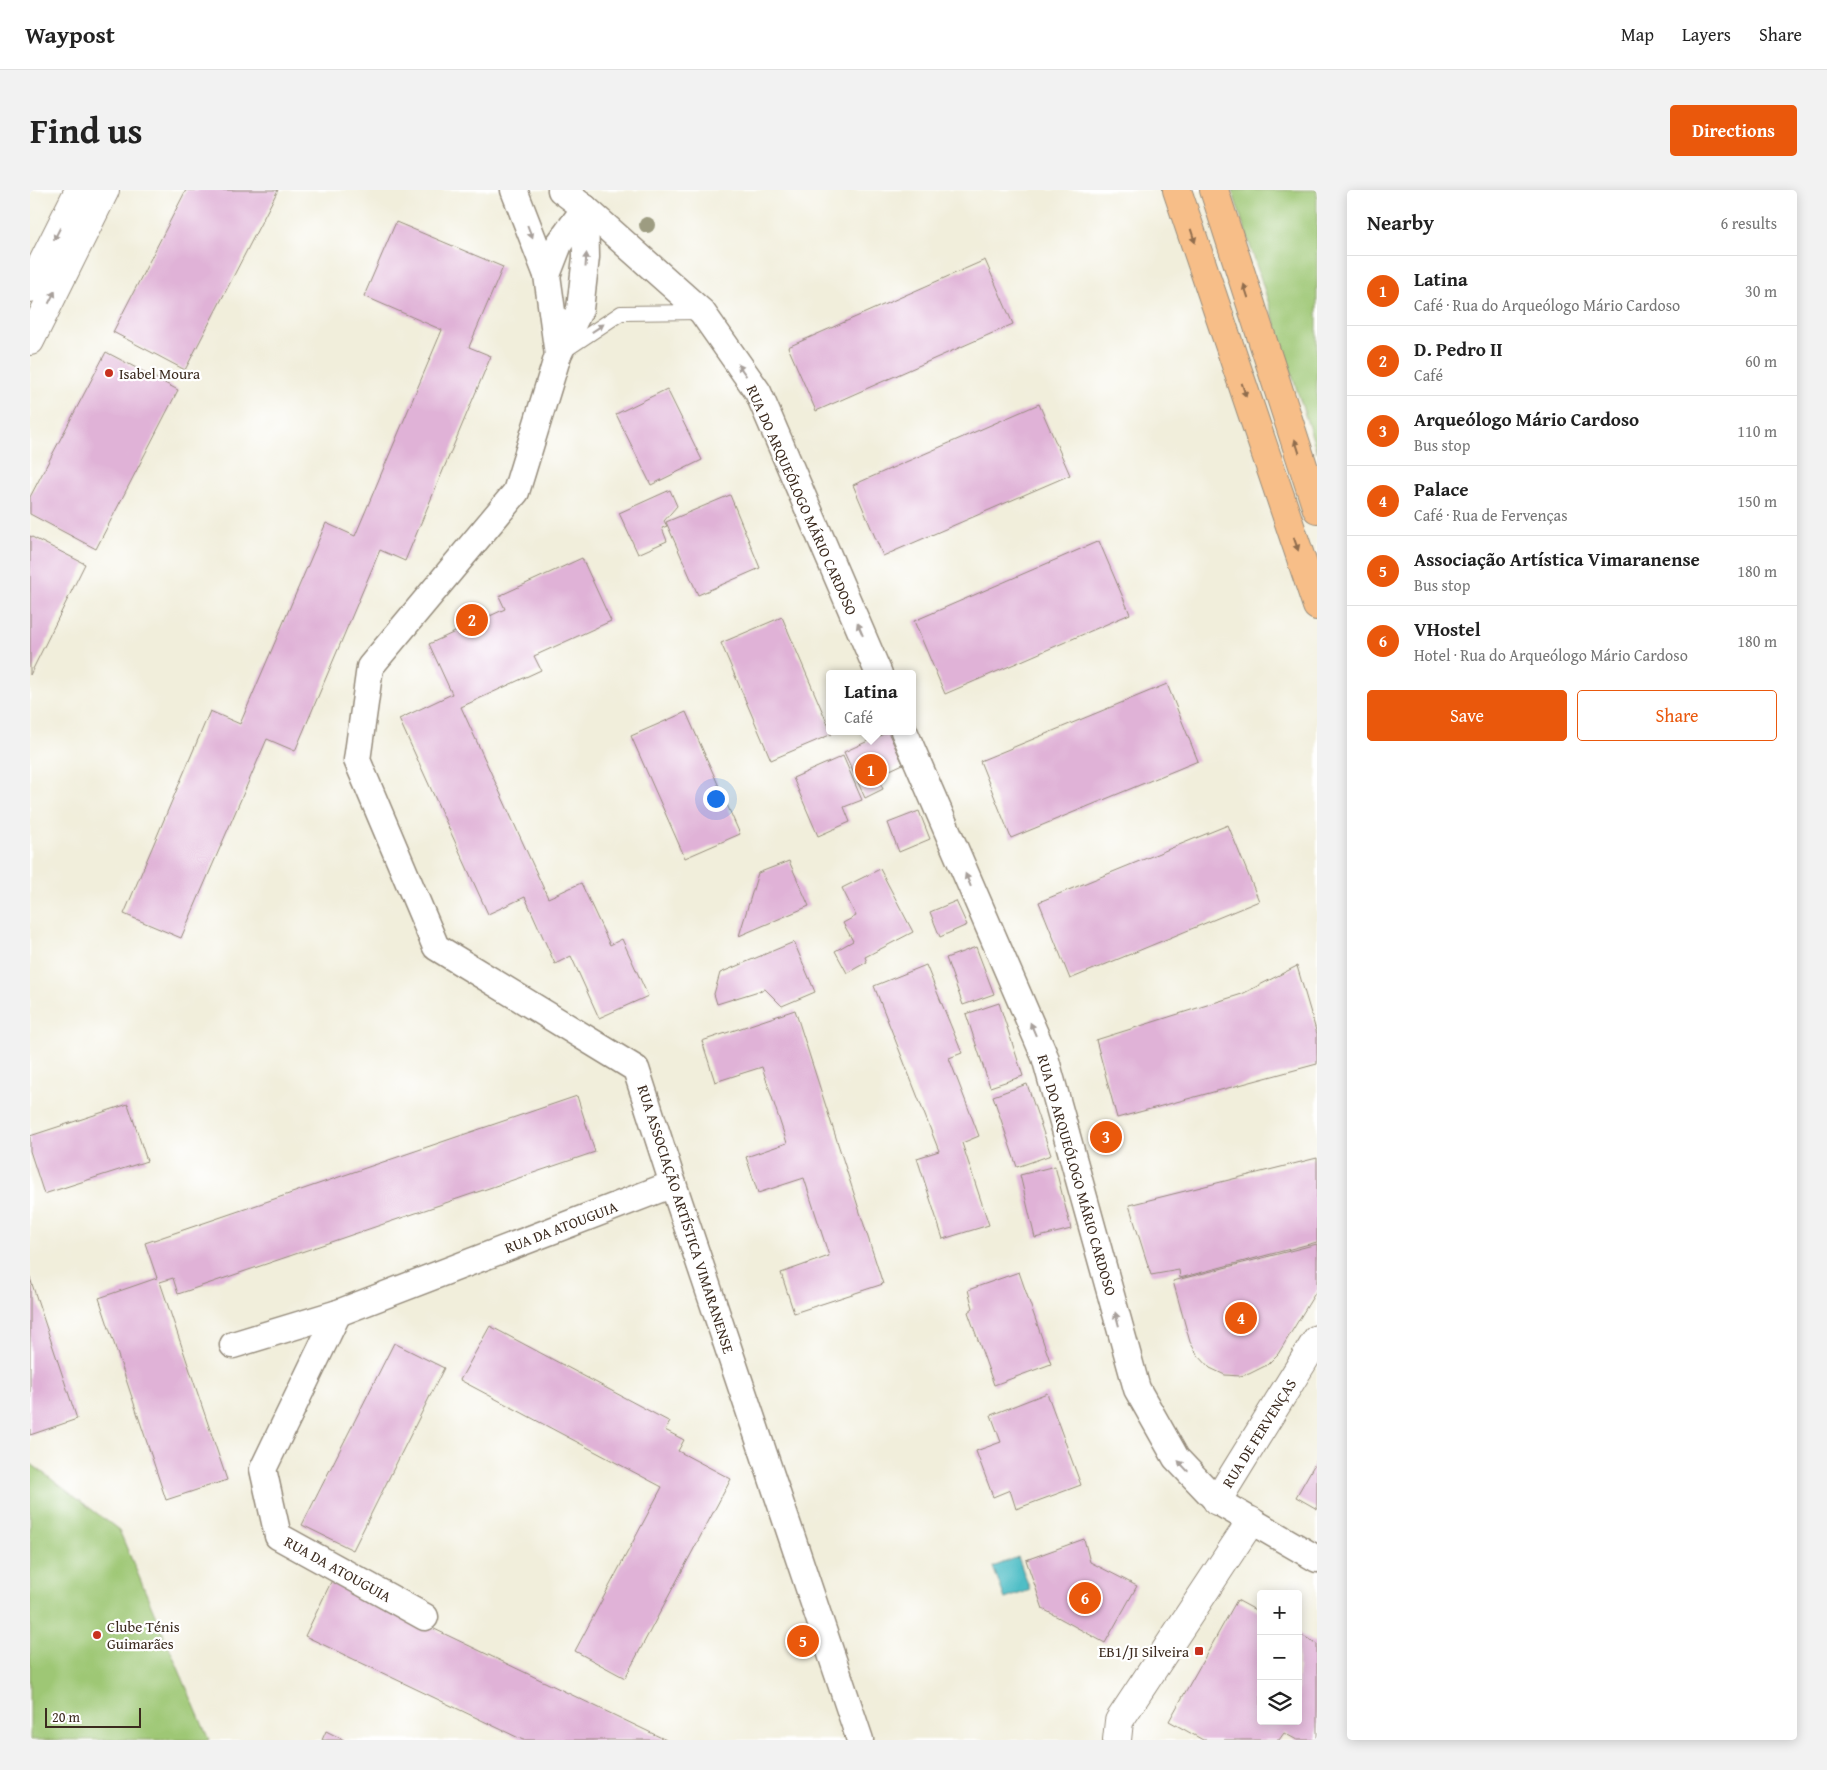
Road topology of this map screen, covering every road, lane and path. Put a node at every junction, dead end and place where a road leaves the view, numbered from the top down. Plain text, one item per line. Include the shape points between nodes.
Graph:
1 (79, 190) edge
2 (105, 190) edge
3 (514, 190) edge
4 (561, 190) edge
5 (1178, 190) edge
6 (1214, 190) edge
7 (585, 208) junction
8 (546, 275) junction
9 (30, 288) edge
10 (702, 312) junction
11 (30, 341) edge
12 (558, 355) junction
13 (1317, 509) edge
14 (1317, 606) edge
15 (877, 670) edge
16 (906, 735) edge
17 (673, 1184) junction
18 (338, 1313) junction
19 (1317, 1339) edge
20 (232, 1345) dead end
21 (1216, 1501) junction
22 (1250, 1521) junction
23 (1317, 1559) edge
24 (425, 1618) dead end
25 (860, 1740) edge
26 (1117, 1740) edge

1 -> 9 street
11 -> 2 street
3 -> 8 street, RUA ASSOCIAÇÃO ARTÍSTICA VIMARANENSE
4 - 7 street, RUA DO ARQUEÓLOGO MÁRIO CARDOSO
5 -> 14 highway
13 -> 6 highway
7 - 8 street via 559,244
7 - 10 street, RUA DO ARQUEÓLOGO MÁRIO CARDOSO
12 -> 7 street, RUA ASSOCIAÇÃO ARTÍSTICA VIMARANENSE via 580,309 586,257
8 - 12 street, RUA ASSOCIAÇÃO ARTÍSTICA VIMARANENSE
12 -> 10 lane via 621,313
15 -> 10 street, RUA DO ARQUEÓLOGO MÁRIO CARDOSO via 758,392
12 - 17 street, RUA ASSOCIAÇÃO ARTÍSTICA VIMARANENSE via 516,492 370,667 357,760 436,947 636,1069
21 -> 16 street, RUA DO ARQUEÓLOGO MÁRIO CARDOSO via 1176,1458 1137,1389 1045,1056
17 - 18 street, RUA DA ATOUGUIA
17 - 25 street, RUA ASSOCIAÇÃO ARTÍSTICA VIMARANENSE
18 - 20 street, RUA DA ATOUGUIA
18 - 24 street, RUA DA ATOUGUIA via 264,1469 278,1536
19 - 21 street, RUA DE FERVENÇAS
21 - 22 street, RUA DO ARQUEÓLOGO MÁRIO CARDOSO
22 - 23 street, RUA DO ARQUEÓLOGO MÁRIO CARDOSO
22 - 26 street via 1119,1721

